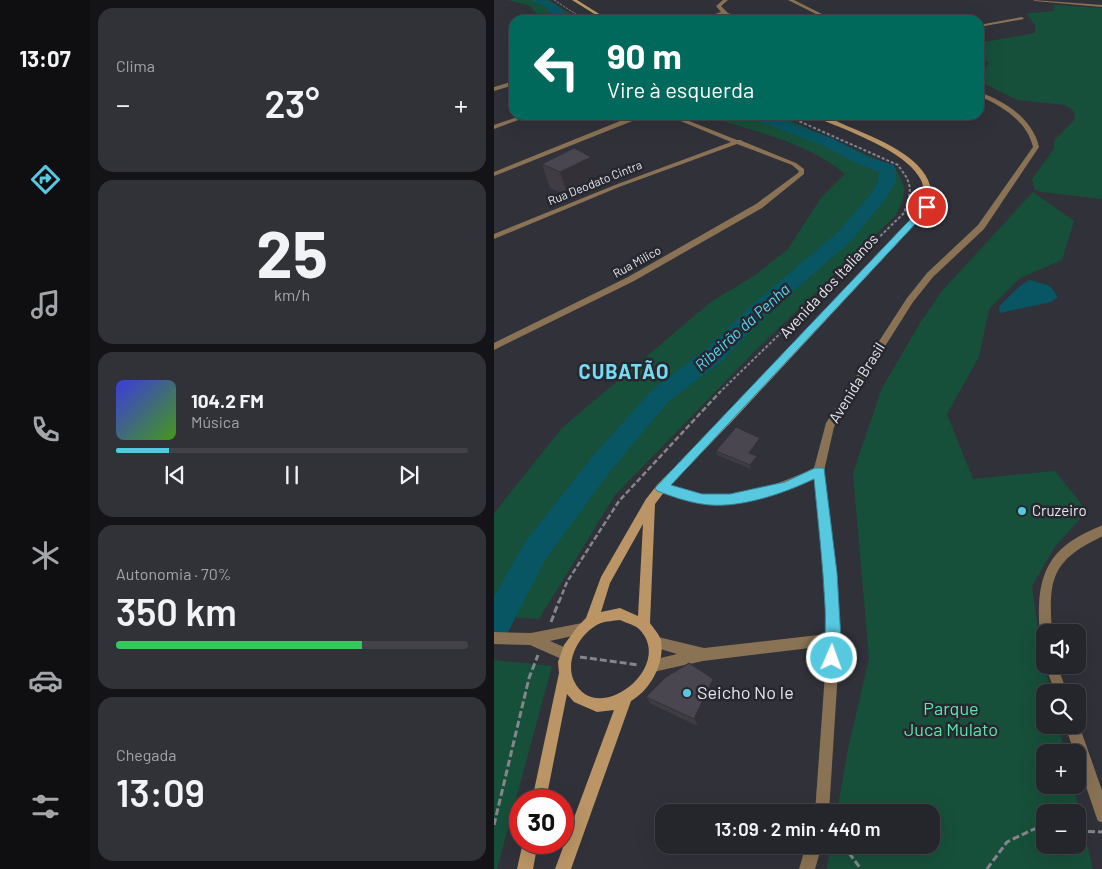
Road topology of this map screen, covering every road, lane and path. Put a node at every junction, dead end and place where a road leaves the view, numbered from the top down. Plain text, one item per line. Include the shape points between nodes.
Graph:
1 (554, 0) edge
2 (574, 0) edge
3 (726, 0) edge
4 (790, 0) edge
5 (1035, 0) edge
6 (1102, 6) edge
7 (723, 13) junction
8 (577, 15) edge
9 (599, 15) edge
10 (716, 15) edge
11 (730, 15) edge
12 (822, 15) edge
13 (1022, 18) dead end
14 (984, 25) edge
15 (509, 85) edge
16 (494, 90) edge
17 (984, 96) edge
18 (514, 120) edge
19 (629, 120) edge
20 (682, 120) edge
21 (796, 120) edge
22 (828, 120) edge
23 (494, 127) edge
24 (738, 141) junction
25 (494, 174) edge
26 (494, 236) edge
27 (494, 347) edge
28 (819, 471) junction
29 (661, 488) junction
30 (650, 502) junction
31 (1102, 530) edge
32 (644, 624) junction
33 (1045, 624) edge
34 (587, 625) junction
35 (550, 626) dead end
36 (494, 638) edge
37 (530, 639) junction
38 (834, 639) junction
39 (654, 642) junction
40 (539, 652) dead end
41 (566, 655) junction
42 (703, 655) junction
43 (653, 666) junction
44 (565, 675) junction
45 (625, 699) junction
46 (1075, 734) edge
47 (541, 789) edge
48 (823, 804) edge
49 (1102, 816) edge
50 (494, 826) edge
51 (1036, 829) edge
52 (1086, 831) edge
53 (1102, 832) edge
54 (528, 854) edge
55 (811, 854) edge
56 (850, 854) edge
57 (525, 869) edge
58 (563, 869) edge
59 (807, 869) edge
60 (861, 869) edge
61 (987, 869) edge

1 - 8 path
2 - 9 main road
3 - 7 street via 718,6
4 - 12 street
5 - 6 street
7 - 10 street
7 - 11 street
13 - 14 street
15 - 16 street
17 - 28 street, Avenida Brasil via 1022,122 1036,138 1036,147 981,227 930,275 910,300 829,426
18 - 23 street
19 - 25 street
20 - 24 street
21 - 35 path via 898,165 910,181 910,199 904,213 702,409 619,501 567,582
22 - 29 main road, Avenida dos Italianos via 891,149 913,166 924,178 927,207
24 - 26 street, Rua Deodato Cintra
24 - 27 street, Rua Milico via 799,166 801,174 759,206 631,279
28 - 29 street via 787,486 730,500 702,499
28 - 38 street, Avenida Brasil
29 - 30 main road, Avenida dos Italianos
30 - 32 main road
30 - 34 main road, Avenida dos Italianos via 605,581
31 - 33 street via 1066,550 1052,569 1044,609
32 - 34 main road via 620,614 605,616
32 - 39 main road
34 - 37 street
34 - 41 main road, Avenida dos Italianos
36 - 37 street
37 - 41 street
38 - 42 street
38 - 48 street, Avenida Brasil
39 - 42 street
39 - 43 main road
40 - 50 path via 529,678
41 - 43 path
41 - 44 main road
42 - 43 street
43 - 45 main road via 647,679
44 - 45 main road via 570,688 580,698 594,704
44 - 47 main road
45 - 58 main road
46 - 49 street
51 - 61 path via 1007,842
52 - 53 path
54 - 57 main road
55 - 59 street
56 - 60 path

